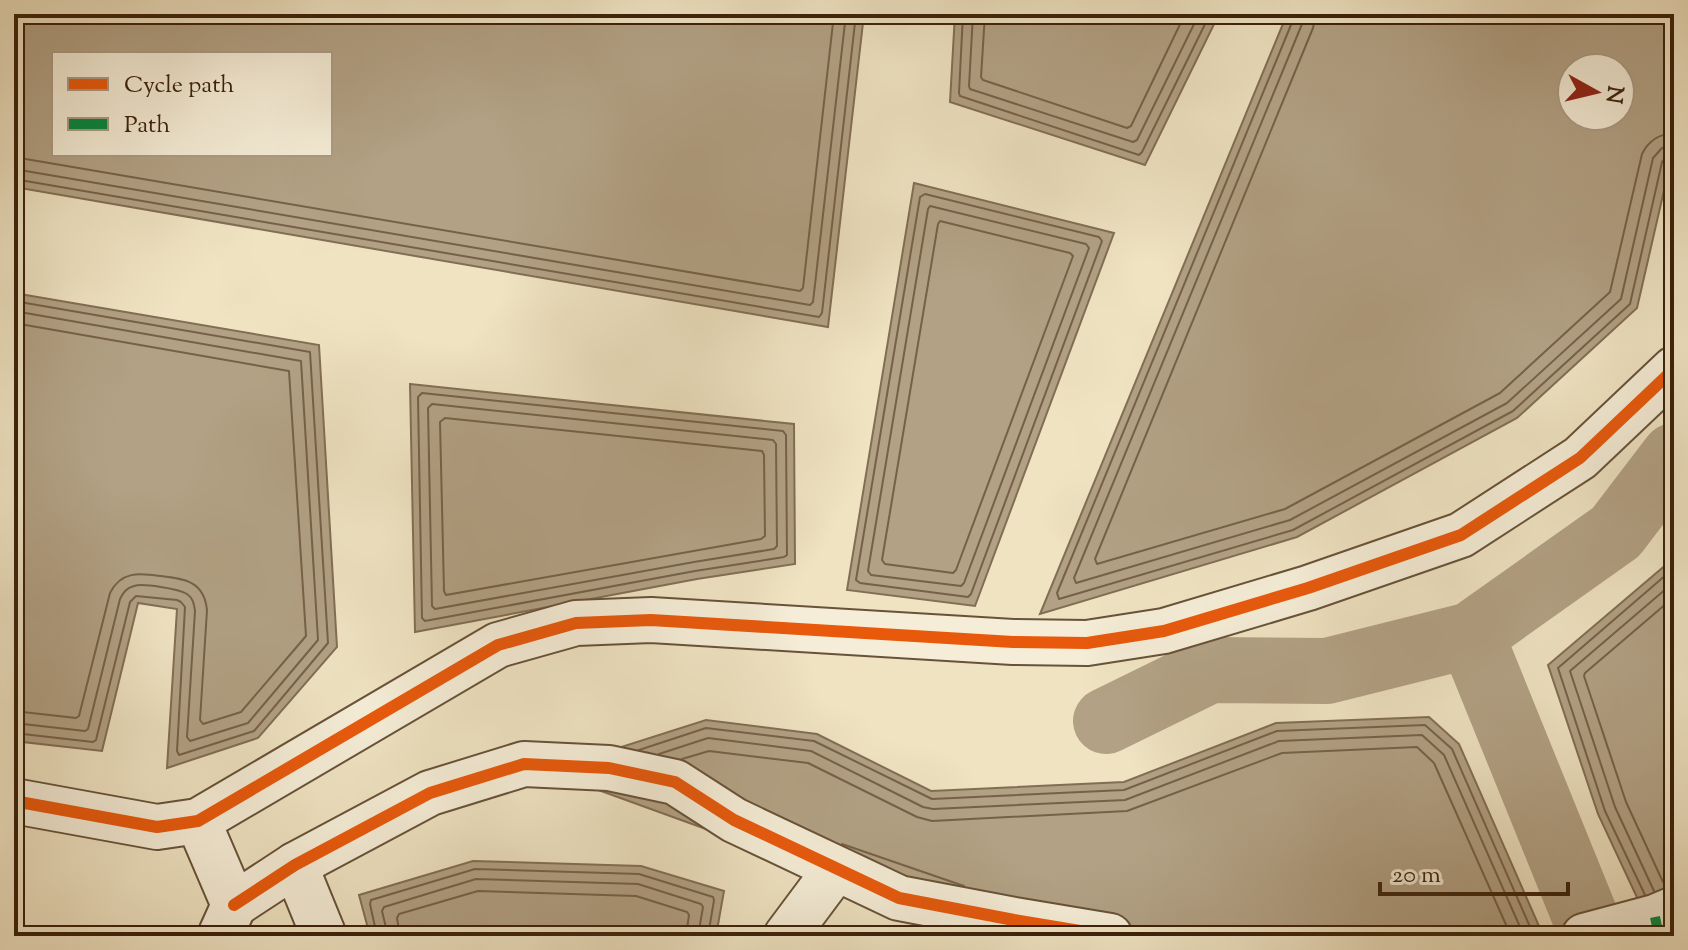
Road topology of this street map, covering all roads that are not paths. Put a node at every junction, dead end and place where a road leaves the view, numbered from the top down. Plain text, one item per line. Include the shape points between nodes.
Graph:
1 (1674, 369) edge
2 (14, 801) edge
3 (198, 821) junction
4 (295, 865) junction
5 (836, 869) junction
6 (1674, 909) edge
7 (227, 920) edge
8 (324, 936) edge
9 (786, 936) edge
10 (1110, 936) edge
11 (1584, 936) edge

1 - 3 street via 1580,458 1461,535 1308,588 1164,631 1087,643 651,620 576,623 498,645
2 - 3 street via 157,827
3 - 7 street
4 - 5 street via 430,793 524,764 609,768 675,782 734,820
4 - 7 street
4 - 8 street
5 - 9 street
5 - 10 street via 899,898
6 - 11 street

